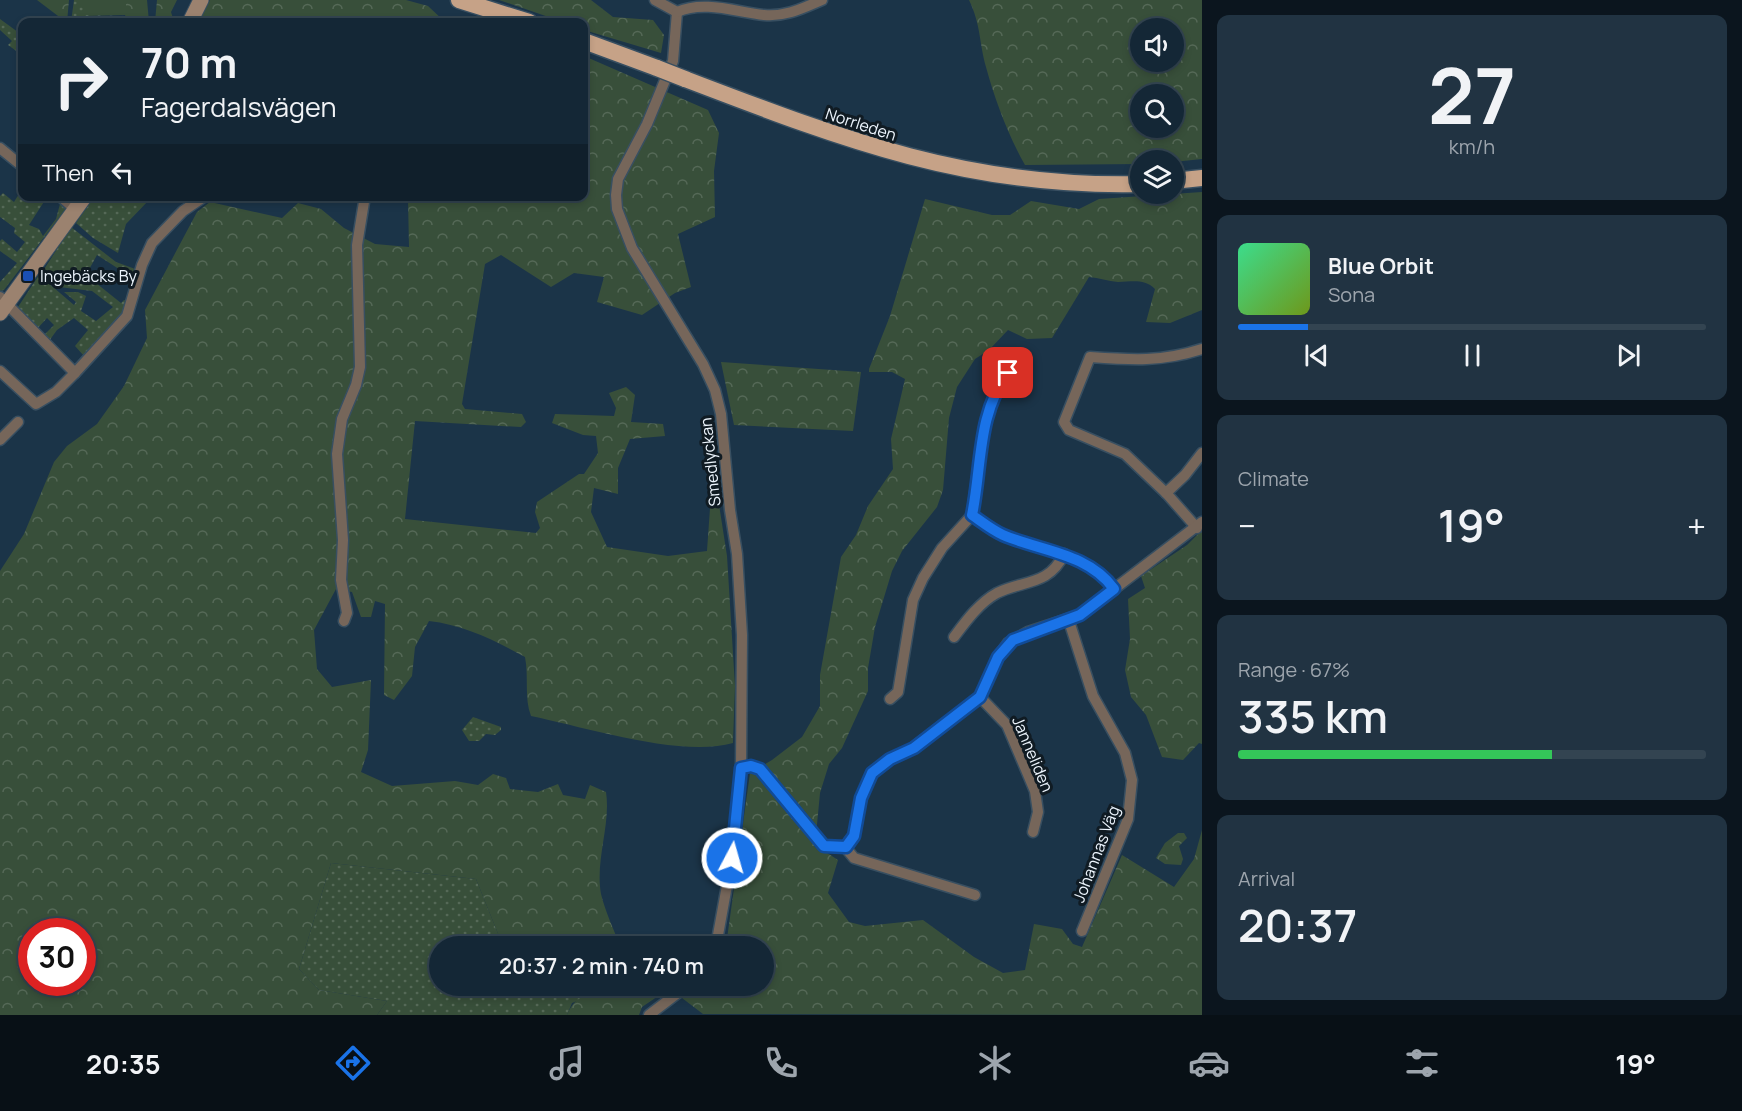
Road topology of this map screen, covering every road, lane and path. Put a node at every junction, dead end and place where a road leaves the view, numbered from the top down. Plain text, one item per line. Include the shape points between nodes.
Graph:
1 (201, 0) edge
2 (459, 0) edge
3 (655, 0) edge
4 (822, 0) edge
5 (677, 12) junction
6 (192, 18) edge
7 (516, 18) edge
8 (588, 42) edge
9 (0, 148) edge
10 (18, 163) edge
11 (1202, 178) edge
12 (1184, 180) edge
13 (1130, 184) edge
14 (66, 201) edge
15 (82, 201) edge
16 (198, 201) edge
17 (364, 201) edge
18 (76, 210) junction
19 (2, 305) edge
20 (1202, 349) edge
21 (1013, 365) dead end
22 (0, 371) edge
23 (75, 373) junction
24 (18, 422) dead end
25 (0, 440) edge
26 (1202, 453) edge
27 (1166, 493) junction
28 (972, 515) junction
29 (1199, 525) edge
30 (1064, 554) junction
31 (1114, 589) junction
32 (345, 621) dead end
33 (1069, 621) junction
34 (954, 637) dead end
35 (980, 697) junction
36 (890, 699) dead end
37 (741, 768) junction
38 (1033, 832) dead end
39 (846, 847) junction
40 (975, 895) dead end
41 (1082, 931) dead end
42 (718, 936) edge
43 (674, 996) edge
44 (649, 1015) edge

1 - 6 main road
2 - 7 highway
3 - 5 street
4 - 5 street via 784,14 765,15 712,5
5 - 37 street, Smedlyckan via 673,61 647,124 618,179 617,209 632,248 703,363 719,403 737,554
8 - 13 highway, Norrleden, bridge via 852,141 933,164 1043,182
9 - 10 street
11 - 12 highway
14 - 18 street
15 - 18 main road
16 - 23 street via 152,243 127,316
17 - 32 street via 356,287 360,367 342,419 337,454
18 - 19 main road
19 - 23 street
20 - 27 street via 1144,361 1090,357 1064,422 1069,430 1125,454
21 - 28 street via 994,396 984,428
22 - 23 street via 36,404 56,392
24 - 25 street
26 - 27 street
27 - 29 street
28 - 30 street via 1003,535
28 - 36 street via 942,548 913,600 898,693
29 - 31 street
30 - 31 street
30 - 34 street via 1047,576 990,598
31 - 33 street
33 - 35 street via 1028,632 1008,644
33 - 41 street, Johannas Väg via 1094,696 1125,753 1132,780 1128,819
35 - 38 street, Janneliden via 1007,725 1035,791 1038,812
35 - 39 street via 914,748 872,773 861,798 854,836
37 - 39 street via 760,769 824,846
37 - 42 street, Smedlyckan via 732,858
39 - 40 street via 854,858
43 - 44 street

